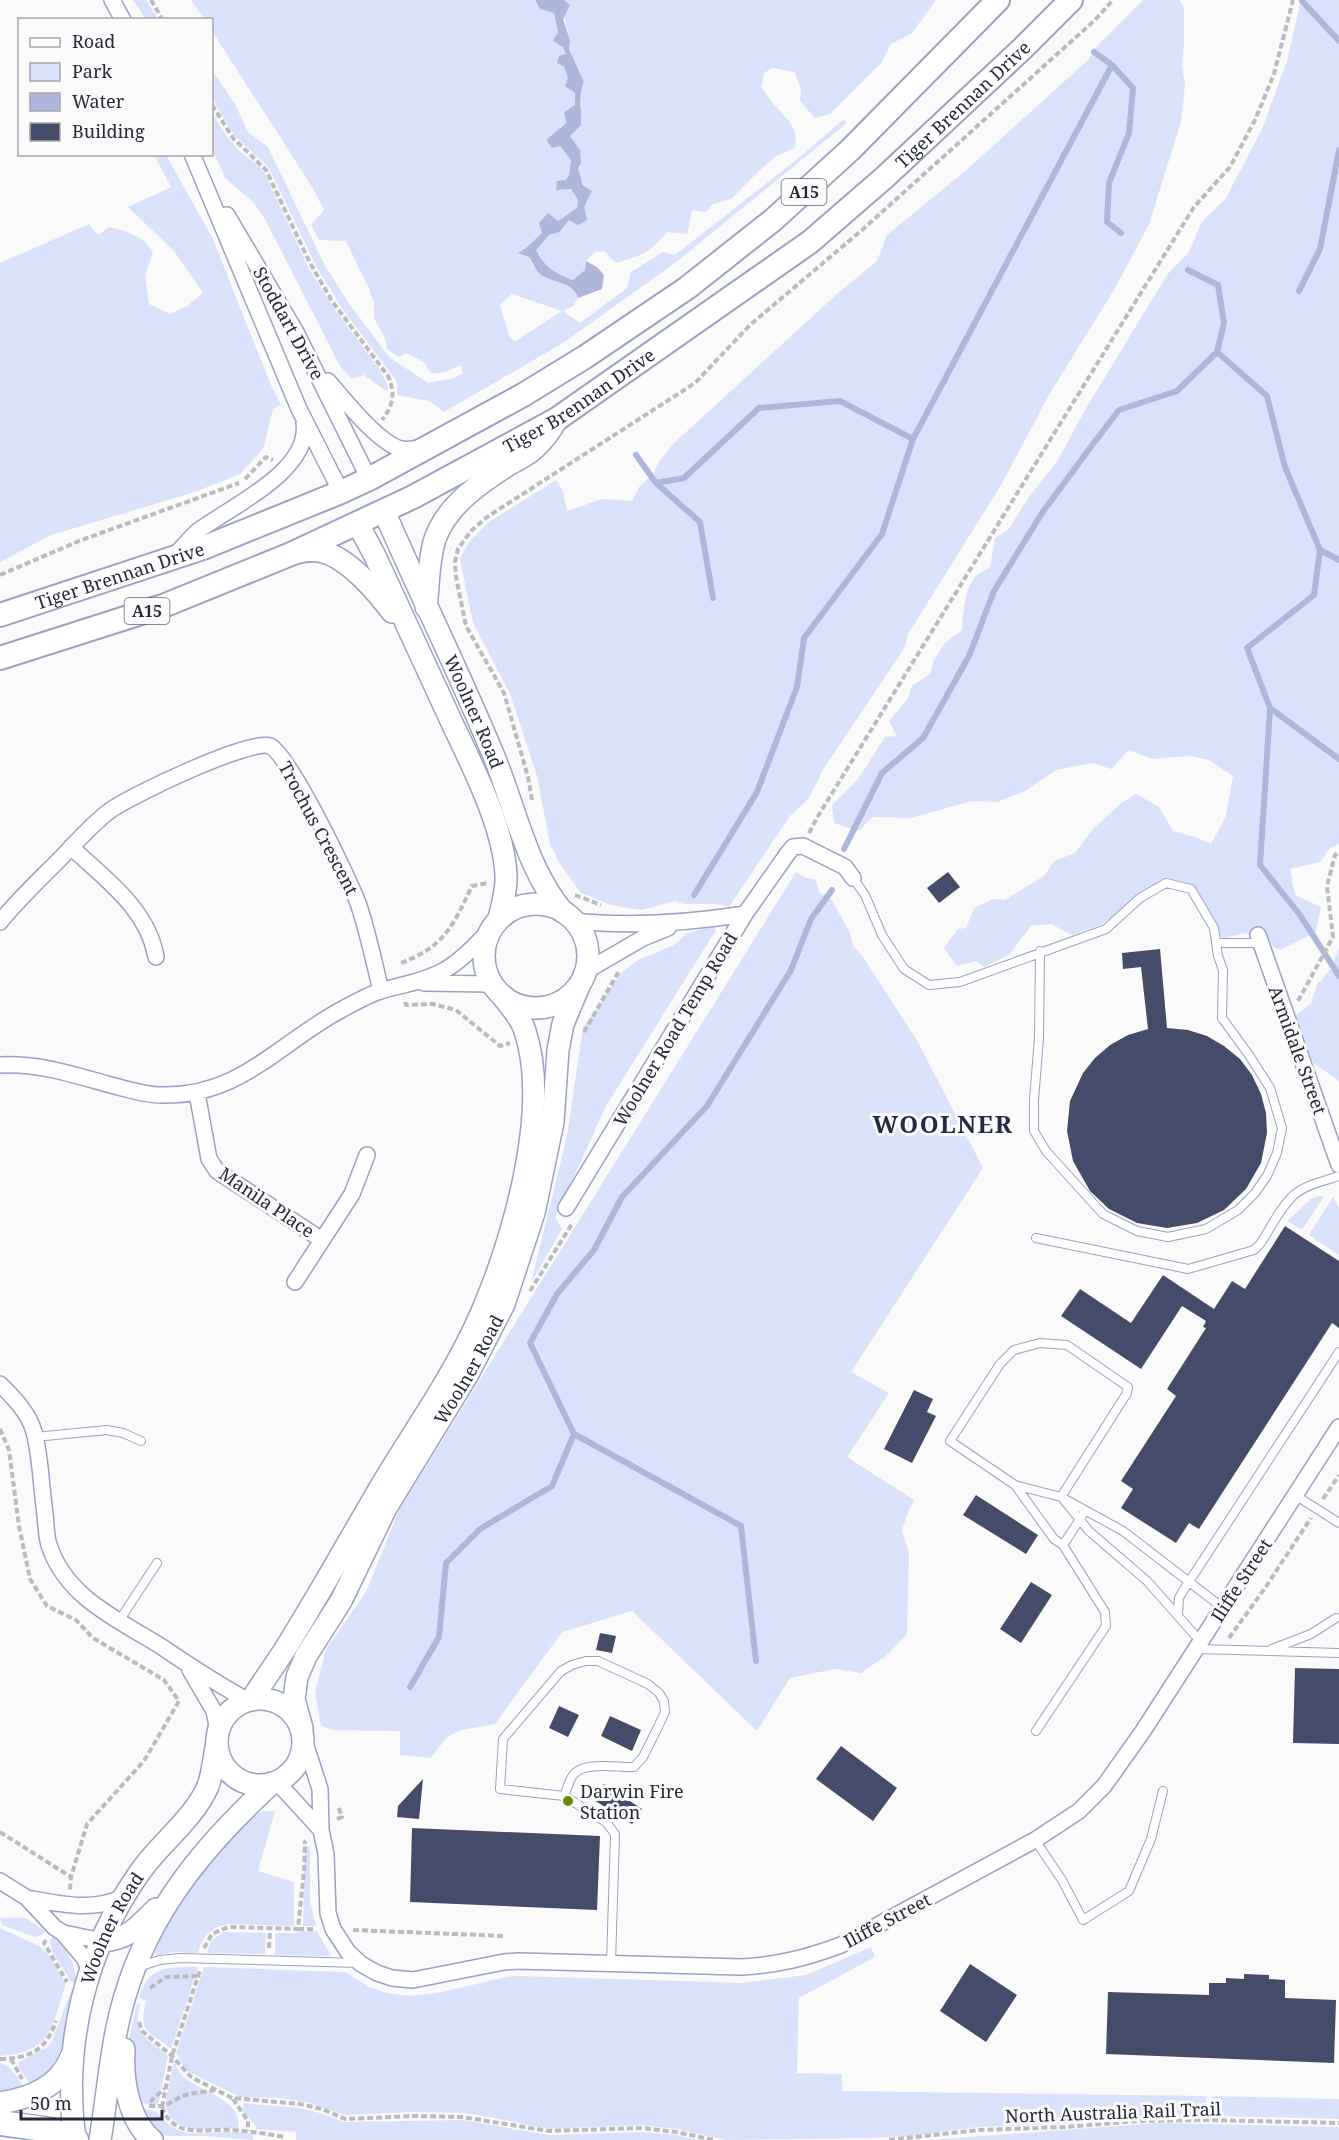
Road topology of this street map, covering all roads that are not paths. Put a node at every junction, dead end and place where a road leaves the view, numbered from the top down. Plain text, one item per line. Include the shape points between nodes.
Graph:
1 (112, 0) edge
2 (998, 0) edge
3 (1071, 0) edge
4 (122, 18) edge
5 (193, 156) edge
6 (201, 172) junction
7 (311, 360) junction
8 (299, 409) junction
9 (557, 419) junction
10 (442, 440) junction
11 (369, 479) junction
12 (341, 492) junction
13 (384, 511) junction
14 (358, 524) junction
15 (291, 554) junction
16 (170, 560) junction
17 (426, 608) junction
18 (0, 615) edge
19 (409, 630) junction
20 (0, 658) edge
21 (71, 847) junction
22 (853, 878) joint
23 (745, 914) junction
24 (568, 917) junction
25 (0, 922) edge
26 (691, 922) junction
27 (496, 923) junction
28 (1259, 939) joint
29 (1216, 944) junction
30 (1040, 951) junction
31 (156, 957) dead end
32 (582, 978) junction
33 (401, 986) junction
34 (497, 990) junction
35 (381, 991) junction
36 (0, 1065) edge
37 (197, 1093) junction
38 (366, 1155) dead end
39 (1339, 1165) edge
40 (1339, 1176) edge
41 (570, 1214) road end
42 (1036, 1238) dead end
43 (322, 1240) junction
44 (295, 1282) dead end
45 (1339, 1352) edge
46 (0, 1384) edge
47 (1339, 1427) edge
48 (35, 1437) junction
49 (141, 1441) dead end
50 (1015, 1485) junction
51 (1295, 1495) junction
52 (1061, 1497) junction
53 (1085, 1510) junction
54 (1080, 1520) junction
55 (1339, 1523) edge
56 (1063, 1545) junction
57 (157, 1563) dead end
58 (1189, 1583) junction
59 (1223, 1608) junction
60 (1178, 1616) junction
61 (1336, 1618) dead end
62 (119, 1621) junction
63 (1199, 1645) junction
64 (1262, 1651) junction
65 (1339, 1653) edge
66 (180, 1659) junction
67 (250, 1699) junction
68 (1036, 1731) dead end
69 (303, 1734) junction
70 (218, 1736) junction
71 (275, 1783) junction
72 (1163, 1791) dead end
73 (564, 1796) junction
74 (321, 1830) junction
75 (1035, 1840) junction
76 (0, 1881) edge
77 (176, 1890) junction
78 (123, 1897) junction
79 (27, 1898) junction
80 (56, 1933) junction
81 (102, 1941) junction
82 (361, 1964) junction
83 (611, 1964) junction
84 (135, 1968) junction
85 (89, 1970) junction
86 (120, 2015) junction
87 (77, 2030) junction
88 (0, 2103) edge
89 (0, 2123) edge
90 (75, 2140) edge
91 (100, 2140) edge
92 (152, 2140) edge

1 - 4 street
2 - 10 main road, Tiger Brennan Drive / A15 via 850,150 773,220 687,288 585,357
3 - 9 main road, Tiger Brennan Drive / A15 via 885,177 810,242
5 - 6 street, Stoddart Drive
6 - 7 street, Stoddart Drive
6 - 8 street, Stoddart Drive
7 - 10 street via 357,415 394,446 419,448
7 - 11 street, Stoddart Drive
8 - 12 street, Stoddart Drive
8 - 16 street via 305,424 304,441 288,465 259,492 197,532
9 - 13 main road, Tiger Brennan Drive / A15
9 - 17 main road via 533,450 478,485 448,515 431,555
10 - 11 main road, Tiger Brennan Drive / A15
11 - 12 main road, Tiger Brennan Drive / A15
11 - 13 main road
12 - 14 main road
12 - 16 main road, Tiger Brennan Drive / A15
13 - 14 main road, Tiger Brennan Drive / A15
13 - 17 main road, Woolner Road
14 - 15 main road, Tiger Brennan Drive / A15
14 - 19 main road, Woolner Road
15 - 19 main road via 316,550 334,557 363,579
15 - 20 main road, Tiger Brennan Drive / A15 via 163,606
16 - 18 main road, Tiger Brennan Drive / A15
17 - 24 main road, Woolner Road via 493,754 546,891
19 - 27 main road, Woolner Road via 474,770 500,840 506,880
21 - 25 street, Trochus Crescent
21 - 31 street via 141,917
21 - 35 street, Trochus Crescent via 125,801 250,746 270,746 286,762 357,900
22 - 23 street, Woolner Road Temp Road via 845,867 824,855 803,846 793,847
22 - 30 lane via 904,969 929,985 960,982
23 - 26 street
23 - 41 street, Woolner Road Temp Road
24 - 26 street via 613,924
24 - 27 main road via 547,906 531,905 515,909
24 - 32 main road via 586,942 588,957
26 - 32 street via 655,932 619,951
27 - 33 street via 451,967
27 - 34 main road via 487,939 484,960
28 - 29 lane
28 - 39 street, Armidale Street
29 - 30 lane via 1214,928 1191,889 1166,883 1140,898 1106,929
29 - 30 lane via 1223,980 1222,1018 1270,1088 1282,1128 1267,1176 1238,1210 1206,1229 1168,1237 1137,1232 1103,1214 1046,1151 1034,1131
32 - 34 main road via 562,1001 546,1007 524,1007
32 - 69 main road, Woolner Road via 566,1013 560,1040 553,1122 534,1213 504,1304 468,1374 386,1508 341,1601 306,1656 297,1677 294,1699
33 - 34 street via 432,983
33 - 35 street
34 - 67 main road, Woolner Road via 521,1021 534,1085 530,1137 505,1249 478,1318 441,1389 285,1649
35 - 37 street via 337,1012 249,1072
36 - 37 street via 31,1065 154,1095
37 - 43 street, Manila Place via 209,1159 217,1171
38 - 43 street, Manila Place via 352,1194
40 - 42 lane via 1297,1193 1254,1250 1188,1269
43 - 44 street, Manila Place
45 - 58 lane
46 - 48 street via 24,1412
47 - 51 street, Iliffe Street
48 - 49 lane via 108,1431
48 - 62 street via 48,1544 55,1561 86,1599
50 - 52 lane
50 - 52 lane via 950,1441 1000,1364 1014,1350 1040,1343 1067,1345 1128,1387
50 - 56 lane via 1054,1539
51 - 55 lane
51 - 59 street, Iliffe Street
52 - 53 lane
52 - 54 lane
53 - 54 lane
53 - 58 lane via 1122,1531
54 - 56 lane
54 - 60 lane via 1147,1581
56 - 68 lane via 1105,1612 1106,1626
57 - 62 lane
58 - 59 lane
58 - 60 lane via 1179,1598
59 - 63 street, Iliffe Street
60 - 63 lane
61 - 64 lane via 1299,1640
62 - 66 street
63 - 64 lane
63 - 75 street, Iliffe Street via 1104,1786 1079,1811
64 - 65 lane
66 - 67 street
66 - 70 street via 209,1700
67 - 69 main road via 278,1702 296,1716
67 - 70 main road via 229,1712
69 - 71 main road via 303,1754 297,1765
69 - 74 street, Iliffe Street via 320,1789
70 - 71 main road via 222,1762 237,1778 256,1785
70 - 78 main road, Woolner Road via 203,1796
71 - 74 street
71 - 77 main road, Woolner Road via 228,1825
72 - 75 lane via 1151,1839 1129,1891 1083,1920
73 - 73 lane via 500,1789 503,1739 549,1683 572,1665 598,1661 659,1693 665,1712 634,1767 583,1768 574,1774
73 - 83 lane via 606,1822 615,1834
74 - 82 street, Iliffe Street via 326,1854 326,1904 333,1929
75 - 83 street, Iliffe Street via 841,1945 807,1958 772,1966 741,1967
76 - 79 street
77 - 81 main road via 127,1935
77 - 84 main road, Woolner Road
78 - 79 street via 86,1906
78 - 81 main road, Woolner Road
79 - 80 street
80 - 81 street
80 - 85 street via 84,1958
81 - 85 main road, Woolner Road
82 - 83 street, Iliffe Street via 385,1976 413,1980 504,1962
82 - 84 lane via 202,1958 169,1959
84 - 86 main road, Woolner Road
85 - 87 main road, Woolner Road
86 - 91 main road, Woolner Road
86 - 92 main road via 129,2019 123,2067 129,2099 141,2128
87 - 88 main road via 67,2066 53,2083
87 - 90 main road, Woolner Road via 70,2096
89 - 90 highway via 51,2130

